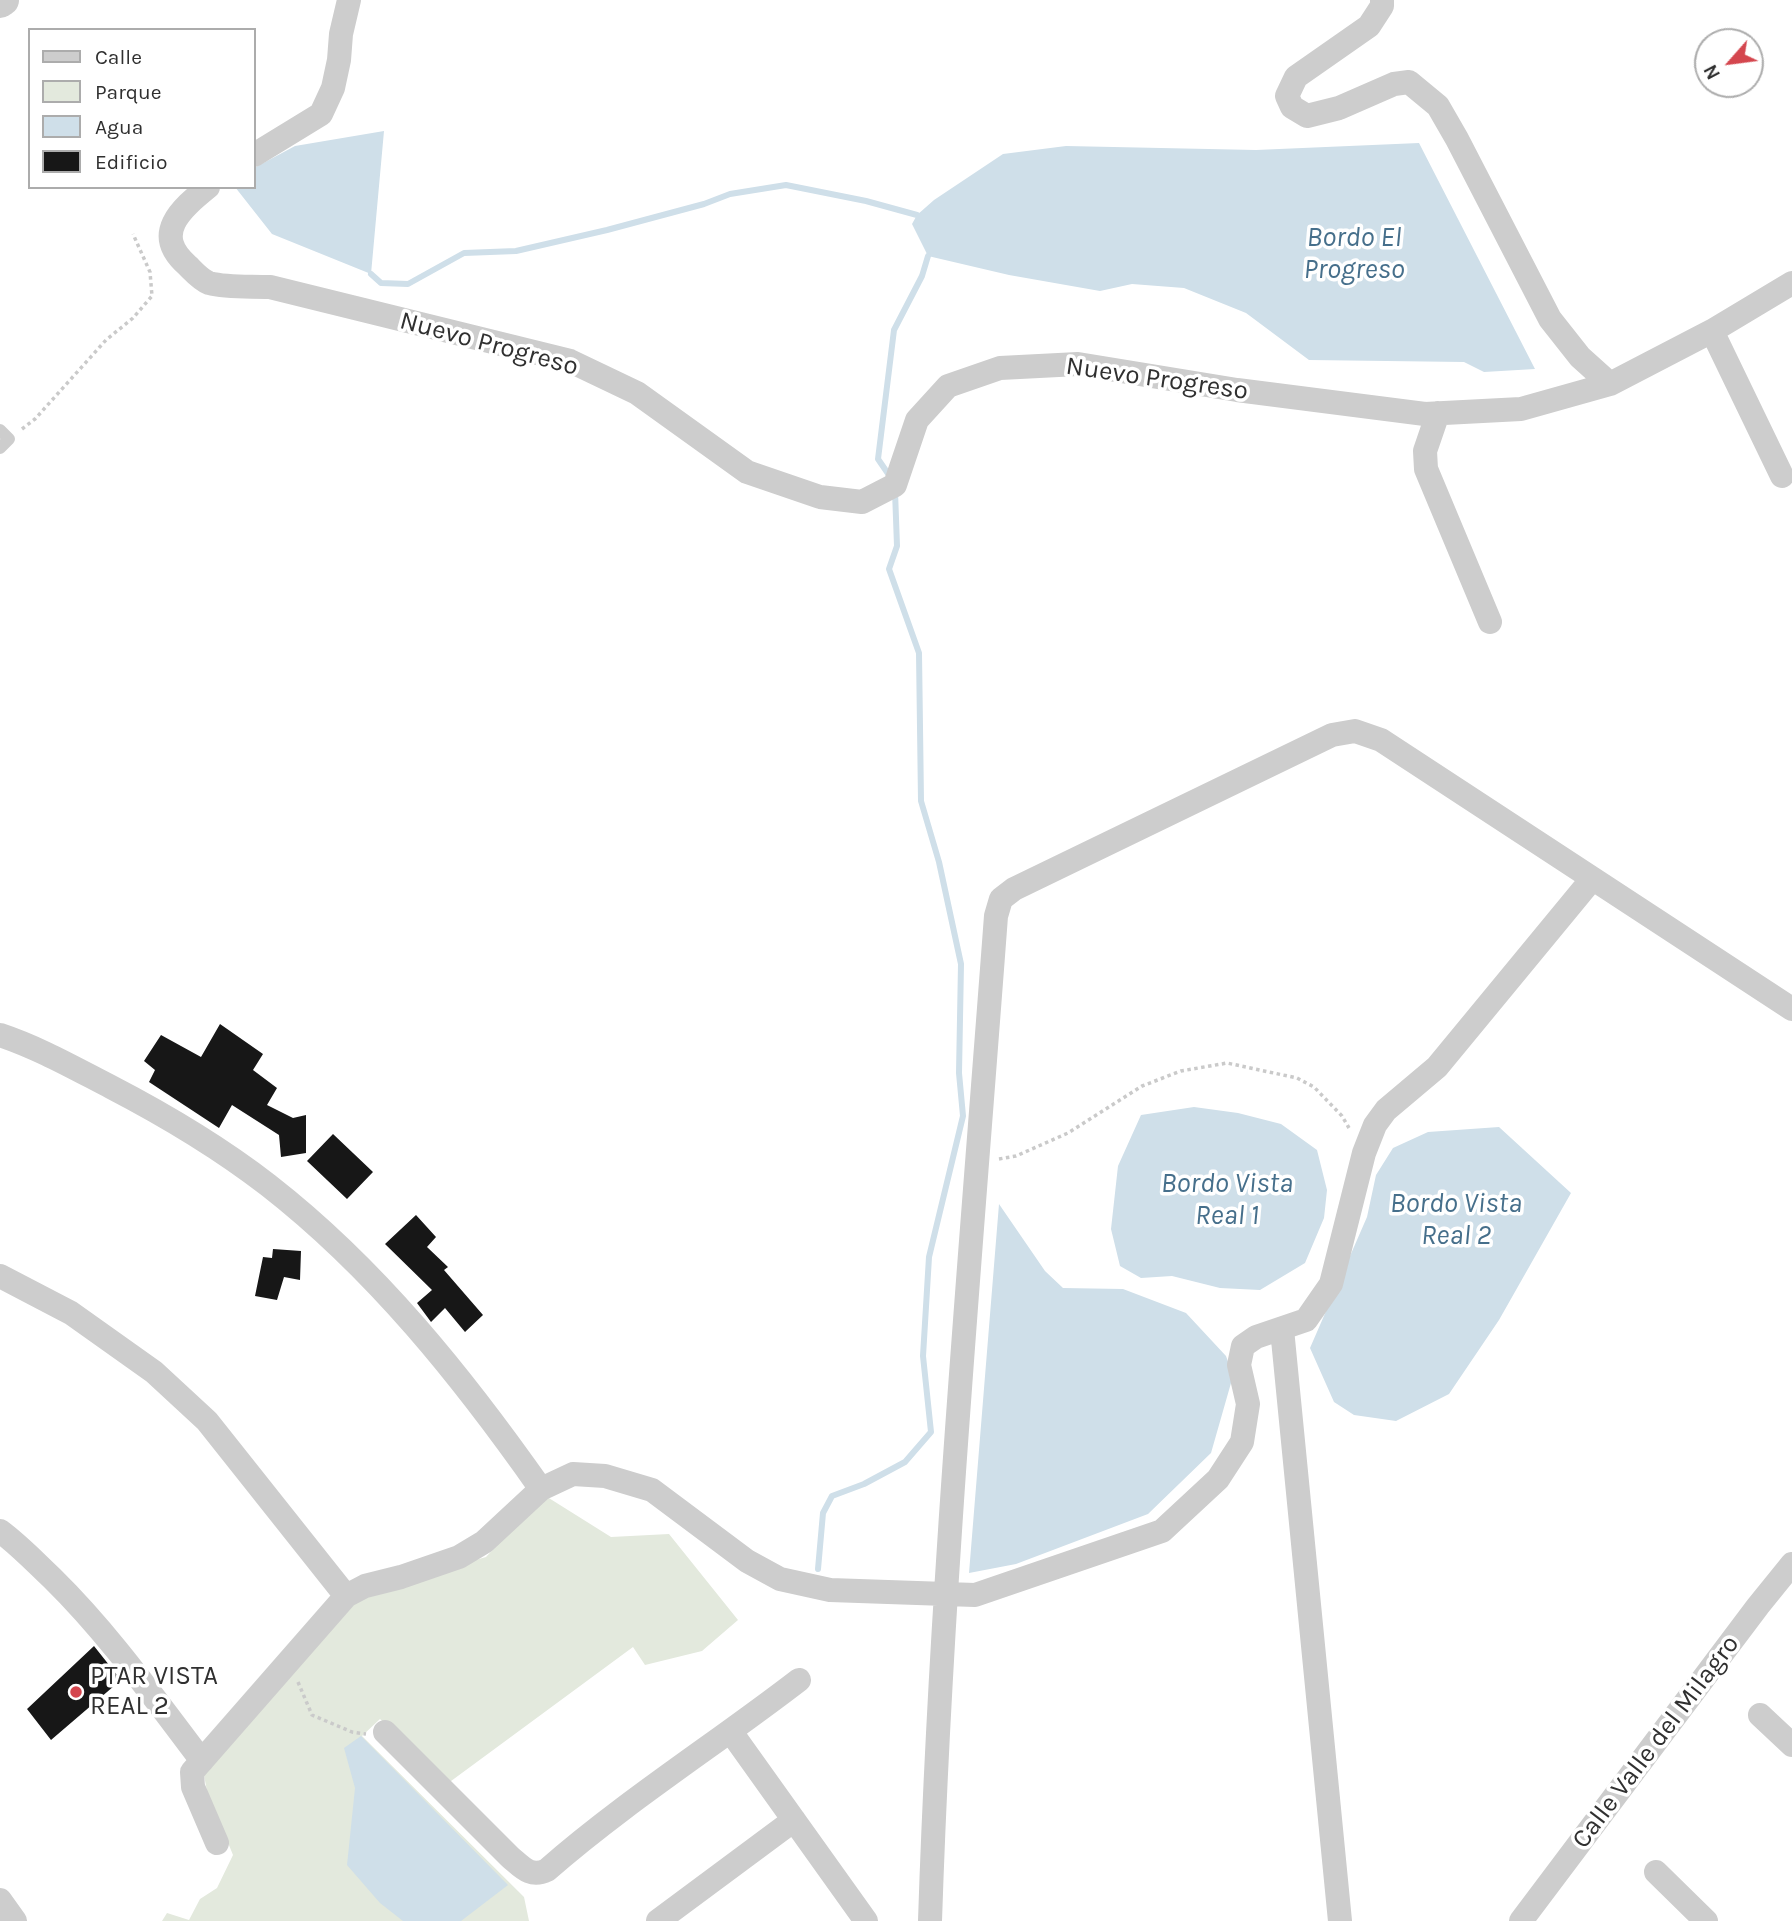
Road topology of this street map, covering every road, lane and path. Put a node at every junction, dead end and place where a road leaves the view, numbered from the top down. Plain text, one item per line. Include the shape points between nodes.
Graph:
1 (349, 0) edge
2 (1382, 0) edge
3 (256, 154) edge
4 (206, 189) edge
5 (133, 234) dead end
6 (1792, 283) edge
7 (1712, 331) junction
8 (1610, 384) junction
9 (1438, 413) junction
10 (3, 439) edge
11 (1782, 476) dead end
12 (1490, 622) dead end
13 (1592, 879) junction
14 (1792, 1009) edge
15 (0, 1035) edge
16 (1364, 1153) junction
17 (998, 1160) dead end
18 (0, 1276) edge
19 (1282, 1329) junction
20 (541, 1489) junction
21 (0, 1531) edge
22 (1792, 1564) edge
23 (945, 1594) junction
24 (346, 1596) junction
25 (283, 1670) junction
26 (799, 1680) dead end
27 (1760, 1714) dead end
28 (385, 1732) joint
29 (731, 1732) junction
30 (1792, 1745) edge
31 (202, 1761) junction
32 (794, 1820) junction
33 (217, 1843) dead end
34 (1656, 1872) dead end
35 (0, 1900) edge
36 (15, 1921) edge
37 (659, 1921) edge
38 (866, 1921) edge
39 (930, 1921) edge
40 (1340, 1921) edge
41 (1521, 1921) edge
42 (1706, 1921) edge

1 - 3 street via 333,88 320,114
2 - 8 street via 1369,26 1296,77 1287,96 1292,107 1307,116 1409,82 1438,106 1550,319 1580,357
4 - 9 street, Nuevo Progreso via 182,208 171,225 172,245 206,282 270,287 570,362 637,393 747,472 820,497 862,502 895,485 917,421 948,386 1000,368 1078,364 1237,390
5 - 10 path via 150,272 152,296 35,419
6 - 7 street, Nuevo Progreso
7 - 8 street, Nuevo Progreso
7 - 11 street
8 - 9 street, Nuevo Progreso via 1521,409
9 - 12 street via 1425,451 1426,469
13 - 14 street
13 - 16 street via 1437,1067 1387,1110 1375,1125
13 - 23 street via 1381,740 1355,731 1332,734 1001,899 996,916
15 - 20 street via 31,1045 162,1114 268,1185 344,1251 398,1307 461,1381
16 - 17 path via 1342,1116 1314,1087 1297,1078 1227,1063 1181,1071 1142,1086 1068,1133
16 - 19 street via 1331,1284 1306,1320
18 - 24 street via 71,1313 154,1373 206,1421
19 - 23 street via 1243,1346 1239,1365 1248,1404 1242,1442 1218,1479 1162,1531 975,1595
19 - 40 street
20 - 23 street via 573,1474 606,1476 652,1490 747,1561 780,1579 830,1590
20 - 24 street via 484,1542 459,1557
21 - 31 street via 86,1612
22 - 41 street, Calle Valle del Milagro
23 - 39 street
24 - 25 street
25 - 28 path via 299,1683 312,1715 352,1732
25 - 31 street
26 - 29 street
27 - 30 street
28 - 29 street via 510,1857 537,1875
29 - 32 street
31 - 33 street via 192,1772 193,1787
32 - 37 street
32 - 38 street
34 - 42 street
35 - 36 street

